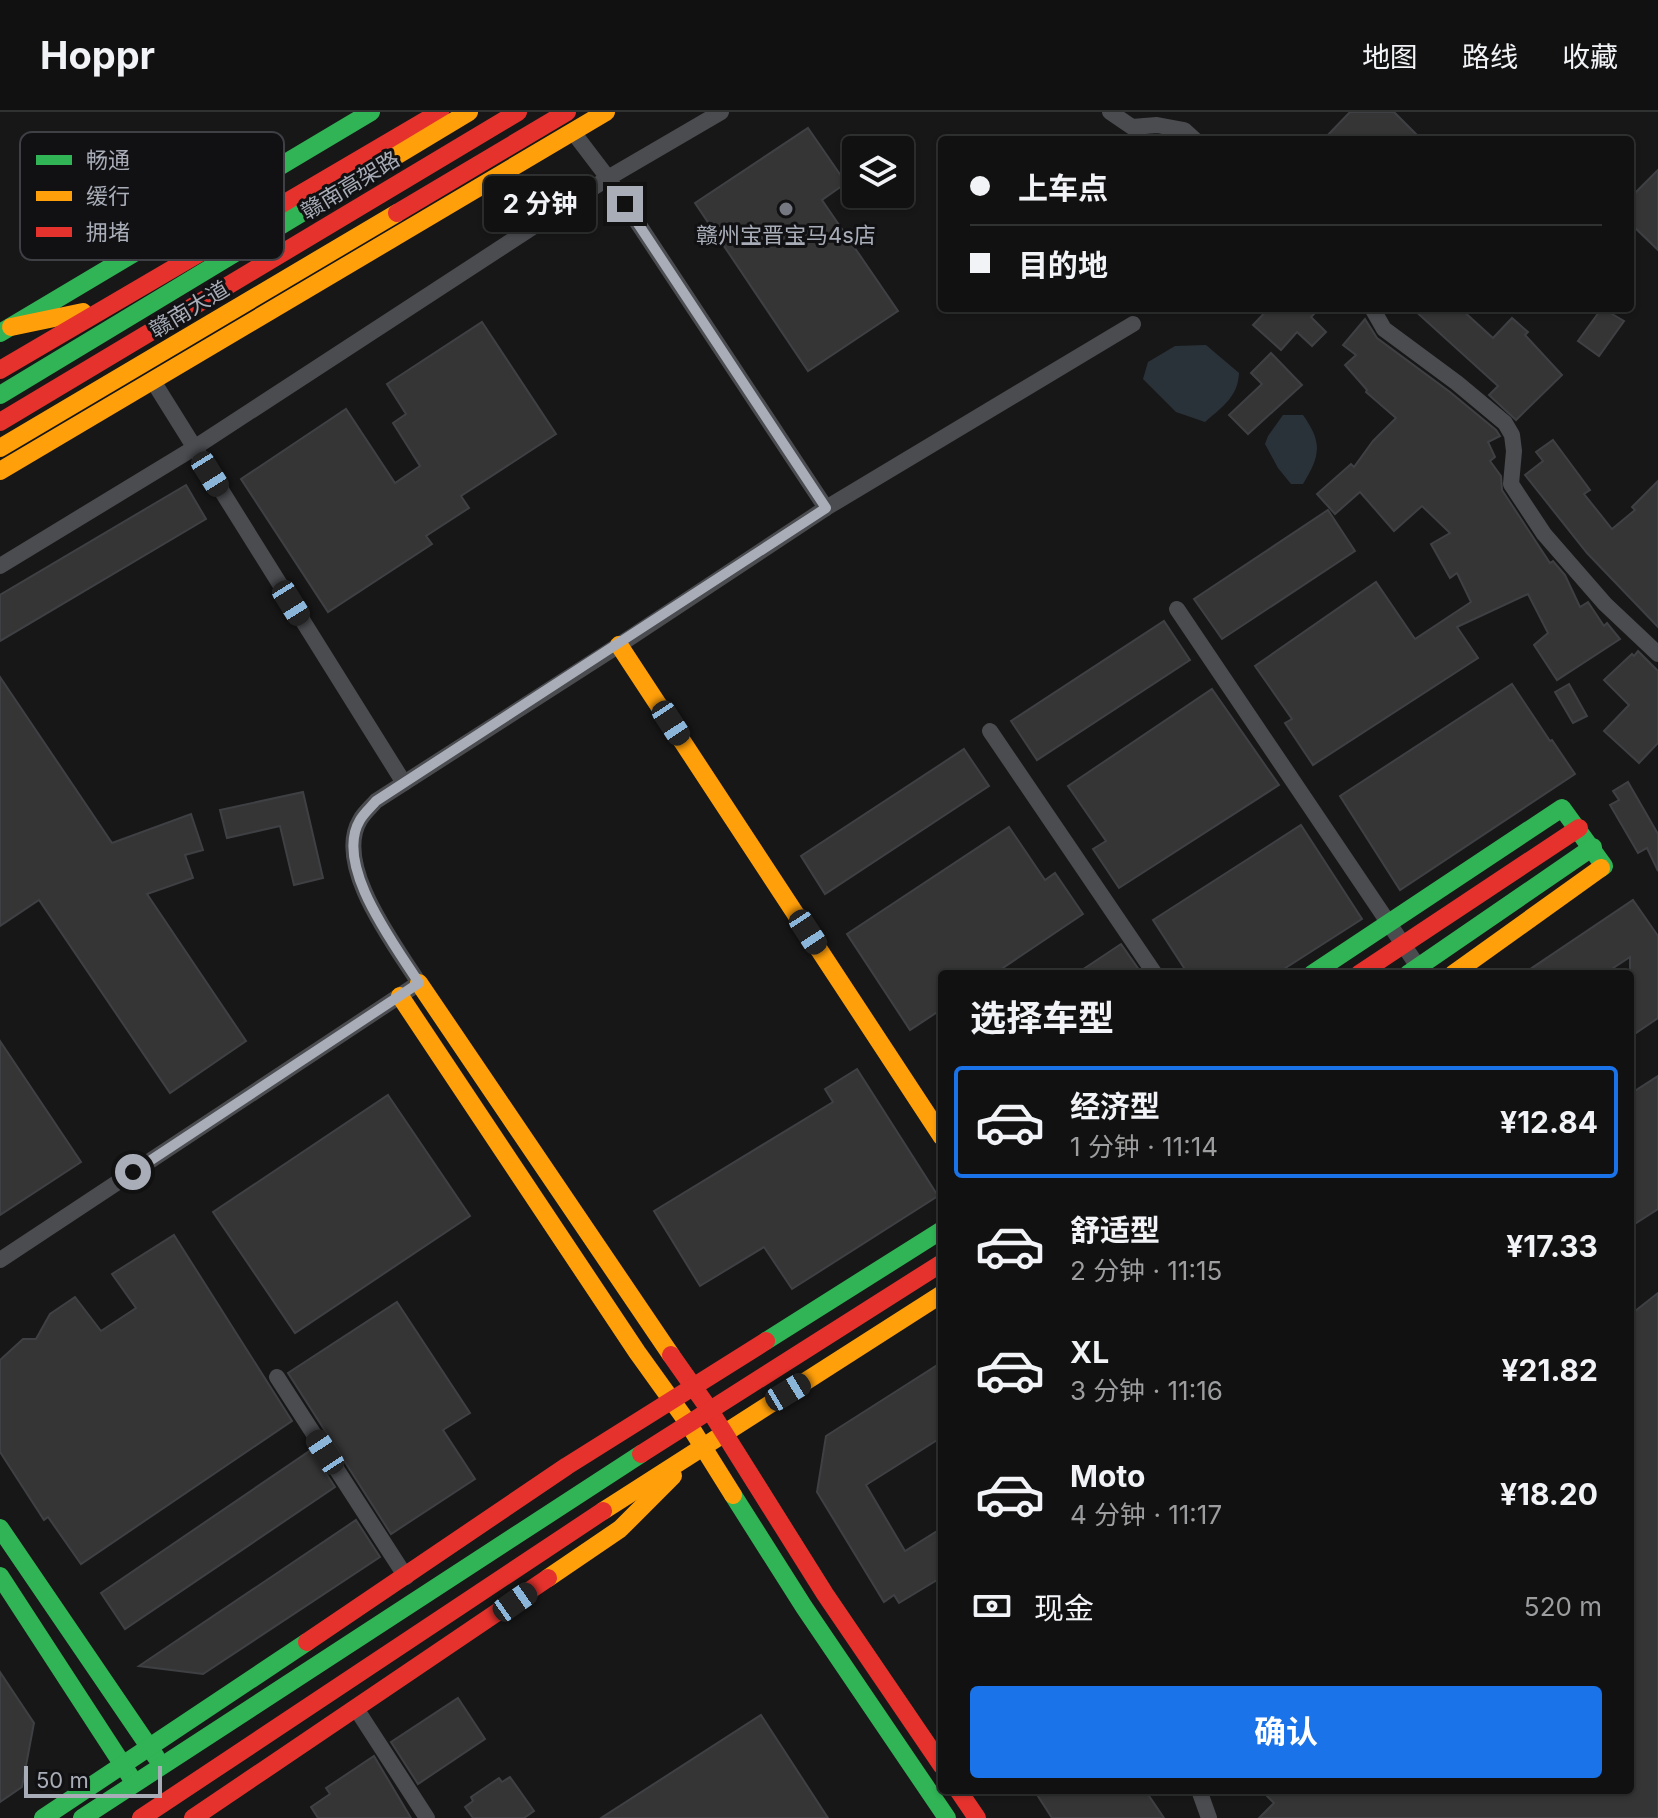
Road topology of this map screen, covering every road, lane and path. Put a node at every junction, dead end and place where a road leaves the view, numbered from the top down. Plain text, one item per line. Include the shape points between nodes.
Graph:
1 (371, 112) edge
2 (440, 112) edge
3 (469, 112) edge
4 (518, 112) edge
5 (567, 112) edge
6 (606, 112) edge
7 (721, 112) edge
8 (1110, 112) edge
9 (410, 130) junction
10 (573, 132) junction
11 (1191, 136) edge
12 (284, 164) edge
13 (608, 178) junction
14 (441, 185) junction
15 (284, 203) edge
16 (284, 224) edge
17 (284, 252) edge
18 (123, 260) edge
19 (186, 260) edge
20 (224, 260) edge
21 (271, 260) edge
22 (102, 309) junction
23 (1374, 312) edge
24 (1133, 324) dead end
25 (5, 330) edge
26 (145, 364) junction
27 (0, 370) edge
28 (153, 381) junction
29 (0, 395) edge
30 (0, 422) edge
31 (83, 422) junction
32 (0, 448) edge
33 (194, 448) junction
34 (0, 471) edge
35 (826, 508) junction
36 (0, 566) edge
37 (1177, 609) dead end
38 (619, 645) junction
39 (1658, 654) edge
40 (990, 731) dead end
41 (404, 783) junction
42 (1578, 828) junction
43 (1592, 848) junction
44 (1388, 922) junction
45 (1403, 944) junction
46 (1152, 970) edge
47 (1318, 970) edge
48 (1365, 970) edge
49 (1415, 970) edge
50 (1419, 970) edge
51 (1459, 970) edge
52 (419, 983) junction
53 (400, 996) junction
54 (938, 1131) edge
55 (938, 1233) edge
56 (0, 1260) edge
57 (938, 1266) edge
58 (938, 1297) edge
59 (277, 1377) dead end
60 (693, 1386) junction
61 (672, 1400) junction
62 (709, 1409) junction
63 (688, 1423) junction
64 (723, 1431) junction
65 (703, 1445) junction
66 (0, 1528) edge
67 (0, 1576) edge
68 (406, 1577) junction
69 (357, 1710) junction
70 (150, 1747) junction
71 (938, 1760) edge
72 (123, 1765) junction
73 (162, 1765) junction
74 (135, 1783) junction
75 (179, 1792) junction
76 (961, 1794) edge
77 (1200, 1794) edge
78 (150, 1816) edge
79 (195, 1817) edge
80 (43, 1818) edge
81 (82, 1818) edge
82 (427, 1818) edge
83 (947, 1818) edge
84 (977, 1818) edge
85 (1209, 1818) edge

1 - 12 main road
2 - 9 main road, 赣南大道
3 - 16 main road, 赣南高架路, bridge
4 - 17 main road, 赣南高架路, bridge
5 - 14 main road, 赣南大道
6 - 10 main road
7 - 13 street
8 - 11 street via 1132,127 1157,125
9 - 14 main road
9 - 15 main road, 赣南大道
10 - 13 street
10 - 28 main road
13 - 33 street
13 - 35 street
14 - 26 main road, 赣南大道
18 - 25 main road
19 - 22 main road, 赣南大道
20 - 29 main road, 赣南高架路, bridge
21 - 30 main road, 赣南高架路, bridge
22 - 25 main road
22 - 27 main road, 赣南大道
23 - 39 street via 1384,329 1505,423 1514,451 1511,484 1544,534
24 - 35 street
26 - 31 main road
26 - 32 main road, 赣南大道
28 - 31 main road
28 - 33 street
31 - 34 main road
33 - 36 street
33 - 41 street
35 - 38 street
37 - 44 street
38 - 41 street
38 - 54 main road
40 - 46 street
41 - 52 street via 376,801 359,821 353,861 364,891
42 - 43 main road
42 - 44 main road via 1562,808
42 - 45 main road
43 - 50 main road
43 - 51 main road via 1604,866
44 - 45 street
44 - 47 main road
45 - 48 main road
45 - 49 street
52 - 53 street
52 - 60 main road
53 - 56 street
53 - 61 main road
55 - 60 main road
57 - 62 main road
58 - 64 main road
59 - 68 street
60 - 61 main road
60 - 62 main road
61 - 63 main road
61 - 68 main road
62 - 63 main road
62 - 64 main road
63 - 65 main road
63 - 73 main road
64 - 65 main road
64 - 71 main road
65 - 69 main road via 620,1529
65 - 75 main road
65 - 83 main road via 804,1607
66 - 70 main road
67 - 72 main road
68 - 70 main road
69 - 79 main road
69 - 82 street
70 - 72 main road
70 - 73 main road
72 - 74 main road
72 - 80 main road
73 - 74 main road
73 - 75 main road
74 - 78 main road
74 - 81 main road
75 - 78 main road
75 - 79 main road
76 - 84 main road
77 - 85 street

